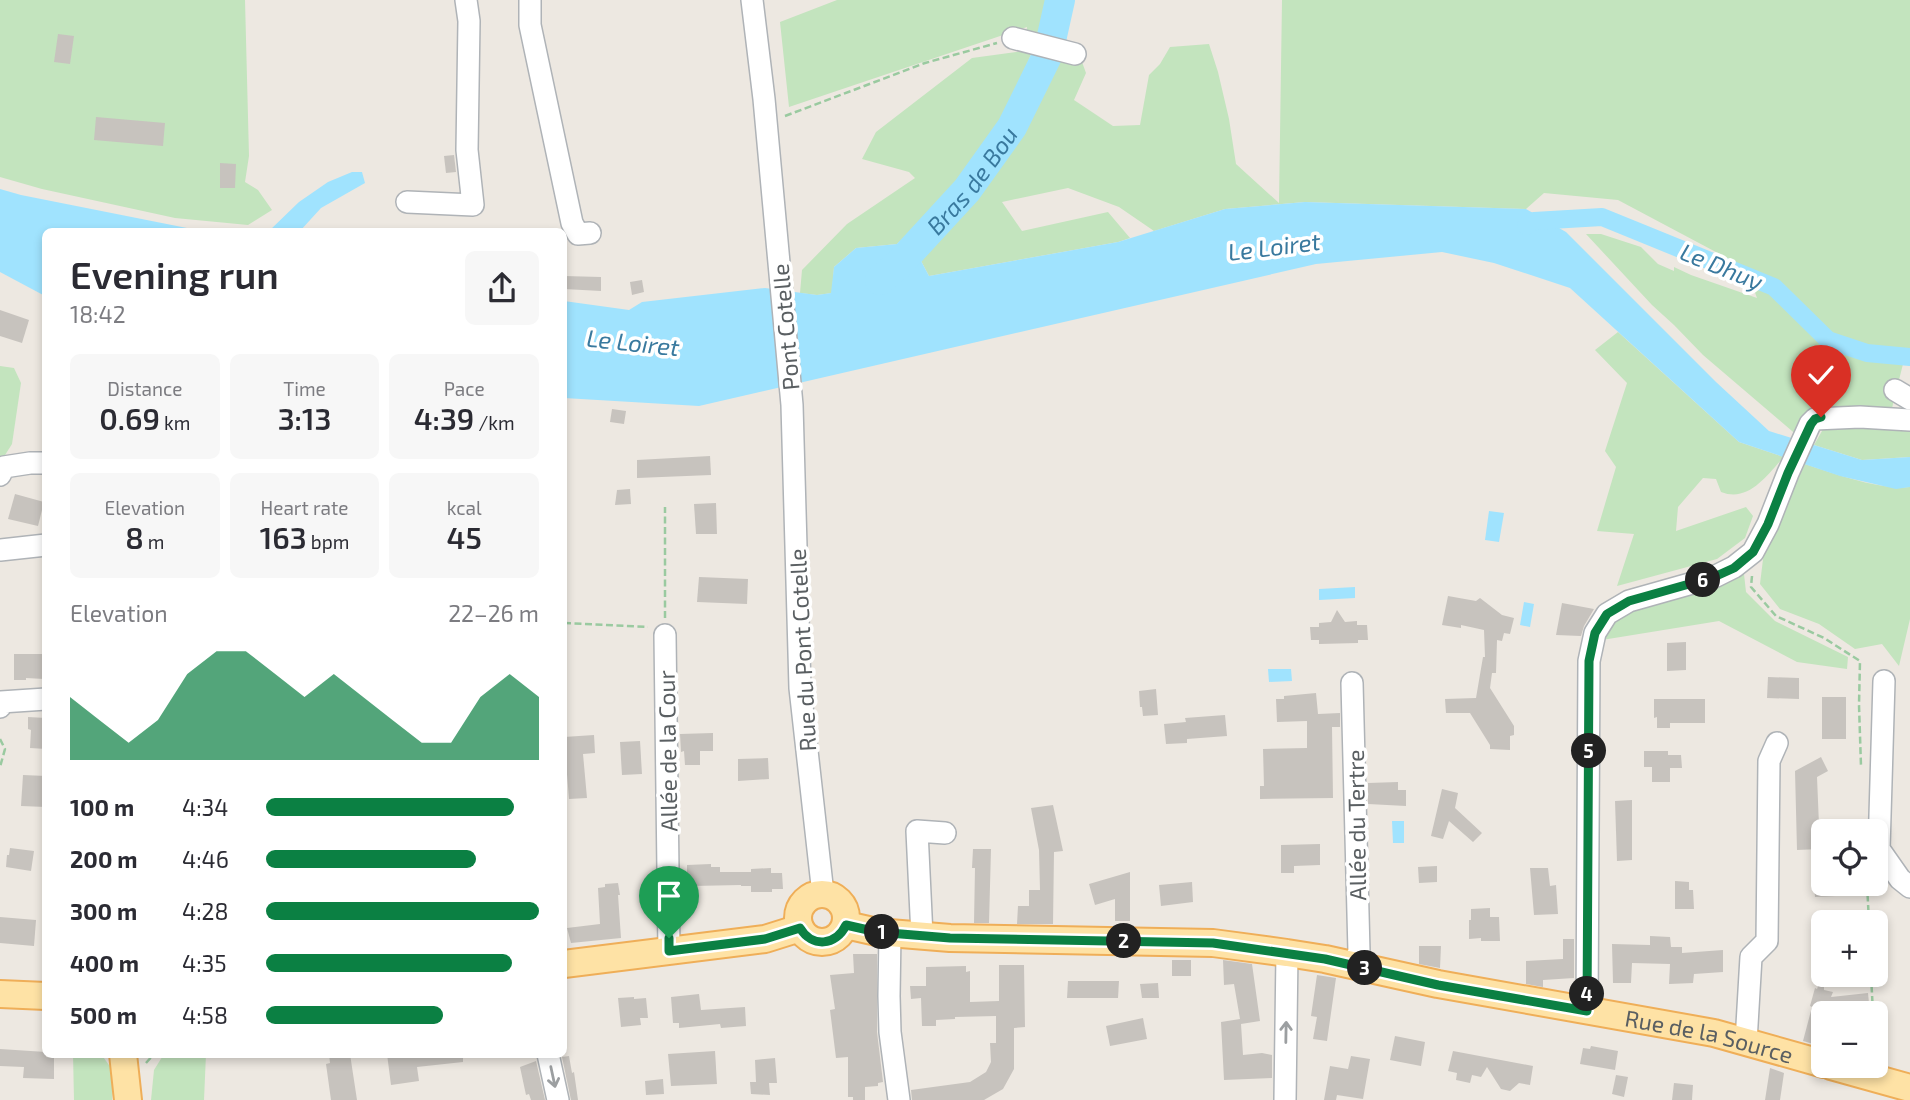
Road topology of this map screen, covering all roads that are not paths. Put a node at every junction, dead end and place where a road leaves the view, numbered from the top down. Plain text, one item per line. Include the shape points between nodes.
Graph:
1 (466, 0) edge
2 (530, 0) edge
3 (752, 0) edge
4 (1013, 38) road end
5 (1075, 54) dead end
6 (407, 202) dead end
7 (590, 233) dead end
8 (792, 405) joint
9 (1910, 420) edge
10 (42, 463) edge
11 (0, 475) edge
12 (42, 545) edge
13 (0, 550) edge
14 (665, 635) road end
15 (1884, 681) dead end
16 (1352, 683) dead end
17 (42, 699) edge
18 (0, 707) edge
19 (1777, 743) dead end
20 (946, 833) dead end
21 (1910, 887) edge
22 (823, 894) junction
23 (846, 925) junction
24 (800, 928) junction
25 (890, 933) junction
26 (922, 936) junction
27 (669, 951) junction
28 (1287, 953) junction
29 (567, 964) edge
30 (1352, 965) junction
31 (0, 994) edge
32 (42, 997) edge
33 (1587, 1011) junction
34 (1746, 1042) junction
35 (137, 1058) edge
36 (549, 1058) edge
37 (1811, 1060) edge
38 (1874, 1078) edge
39 (1910, 1088) edge
40 (128, 1097) edge
41 (558, 1100) edge
42 (899, 1100) edge
43 (1285, 1100) edge

1 - 6 street via 467,150 473,205
2 - 7 street via 530,25 572,223 578,234
3 - 8 street, Pont Cotelle
4 - 5 street
8 - 22 street, Rue du Pont Cotelle via 800,688
9 - 33 street via 1815,419 1753,552 1714,577 1629,601 1607,614 1595,633 1589,661
10 - 11 street via 4,467
12 - 13 street
14 - 27 street, Allée de la Cour
15 - 21 street via 1879,849
16 - 30 street, Allée du Tertre via 1359,952
17 - 18 street via 1,702
19 - 34 street via 1769,761 1767,941 1751,957
20 - 26 street via 917,831
22 - 23 main road via 842,904
22 - 24 main road via 802,905
23 - 24 main road via 838,937 824,943 809,939
23 - 25 main road, Rue de la Source
24 - 27 main road via 765,939
25 - 26 main road, Rue de la Source
25 - 42 street via 888,996
26 - 28 main road, Rue de la Source via 1213,943
27 - 29 main road
28 - 30 main road, Rue de la Source
43 -> 28 street
30 - 33 main road, Rue de la Source
31 - 32 main road
33 - 34 main road, Rue de la Source
34 - 37 main road, Rue de la Source
35 - 40 main road
36 -> 41 street
38 - 39 main road

